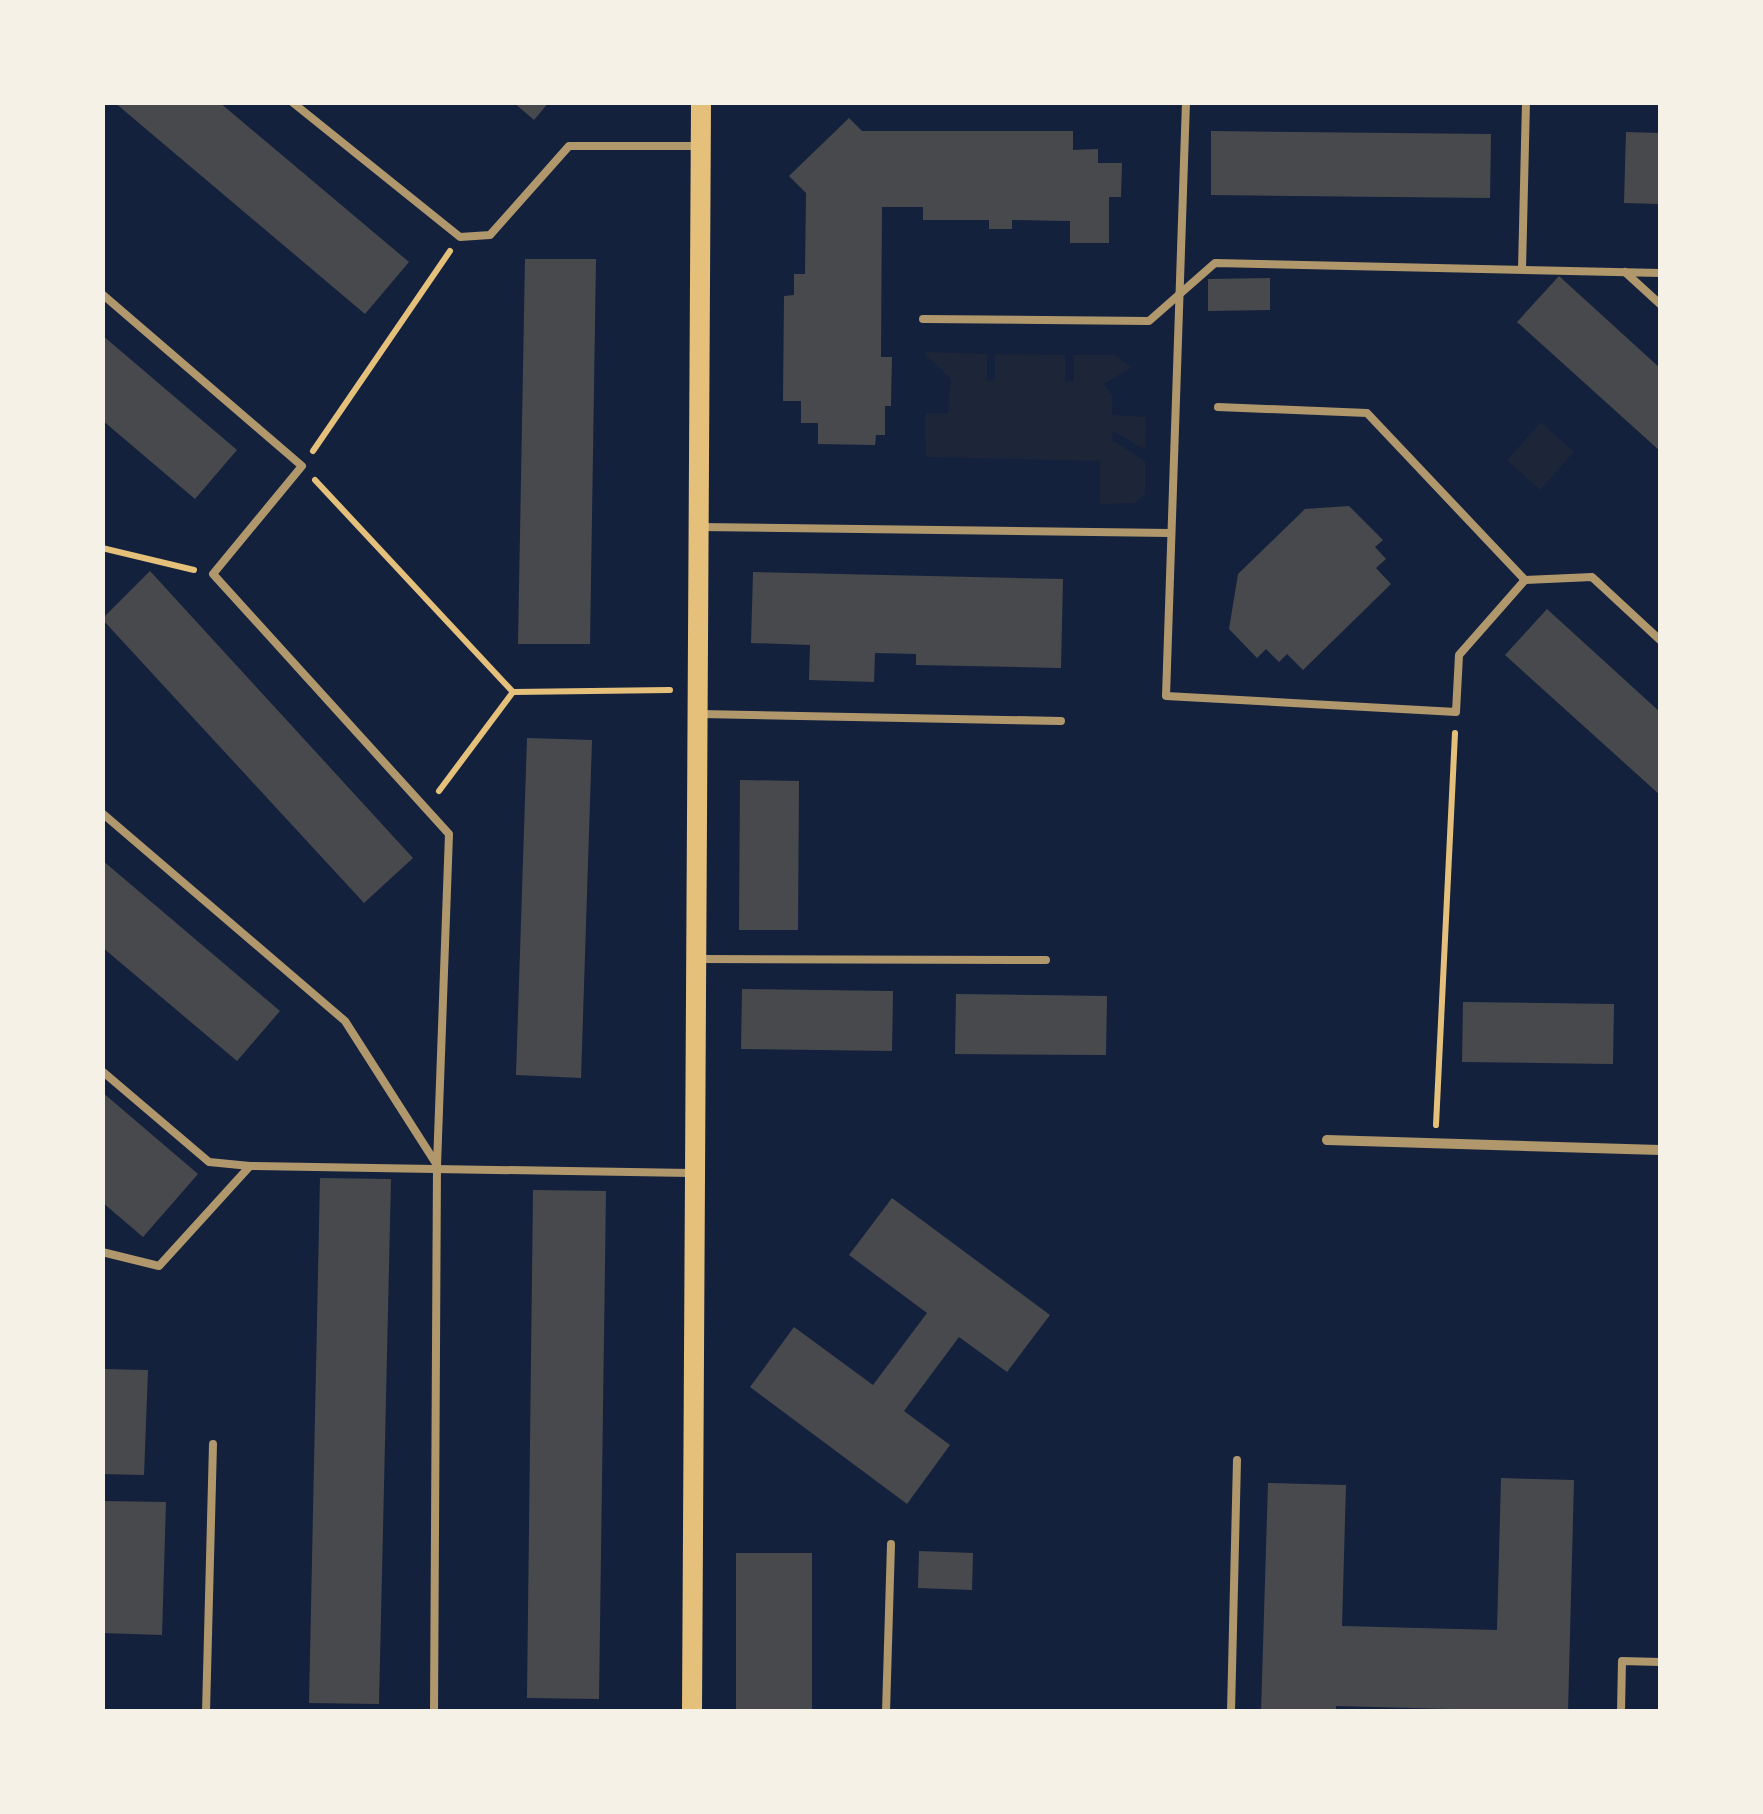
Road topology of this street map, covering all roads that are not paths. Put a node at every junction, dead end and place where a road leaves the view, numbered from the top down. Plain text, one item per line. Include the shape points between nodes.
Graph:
1 (292, 102) edge
2 (701, 102) edge
3 (1186, 102) edge
4 (1526, 102) edge
5 (701, 146) junction
6 (1522, 270) junction
7 (1625, 272) junction
8 (1660, 273) edge
9 (102, 294) edge
10 (1177, 298) junction
11 (1660, 304) edge
12 (923, 318) dead end
13 (1218, 406) dead end
14 (698, 527) junction
15 (1170, 534) junction
16 (1525, 580) junction
17 (1660, 640) edge
18 (697, 714) junction
19 (1061, 721) dead end
20 (102, 813) edge
21 (696, 959) junction
22 (1046, 960) dead end
23 (102, 1071) edge
24 (1327, 1140) dead end
25 (1660, 1150) edge
26 (438, 1165) junction
27 (250, 1166) junction
28 (695, 1173) junction
29 (102, 1252) edge
30 (213, 1444) dead end
31 (1237, 1460) dead end
32 (890, 1544) dead end
33 (1660, 1662) edge
34 (206, 1712) edge
35 (434, 1712) edge
36 (692, 1712) edge
37 (886, 1712) edge
38 (1230, 1712) edge
39 (1620, 1712) edge

1 - 5 lane via 460,238 490,235 570,146
2 - 5 main road
3 - 10 lane
4 - 6 lane
5 - 14 main road
6 - 7 lane
6 - 10 lane via 1215,264
7 - 8 lane
7 - 11 lane
9 - 26 lane via 302,466 213,574 449,834
10 - 12 lane via 1149,321
10 - 15 lane
13 - 16 lane via 1367,413
14 - 15 lane
14 - 18 main road
15 - 16 lane via 1166,696 1456,712 1458,654
16 - 17 lane via 1592,577
18 - 19 lane
18 - 21 main road
20 - 26 lane via 345,1022
21 - 22 lane
21 - 28 main road
23 - 27 lane via 209,1162
24 - 25 street
26 - 27 lane
26 - 28 lane
26 - 35 lane
27 - 29 lane via 159,1266
28 - 36 main road
30 - 34 lane
31 - 38 lane
32 - 37 lane
33 - 39 lane via 1622,1662

